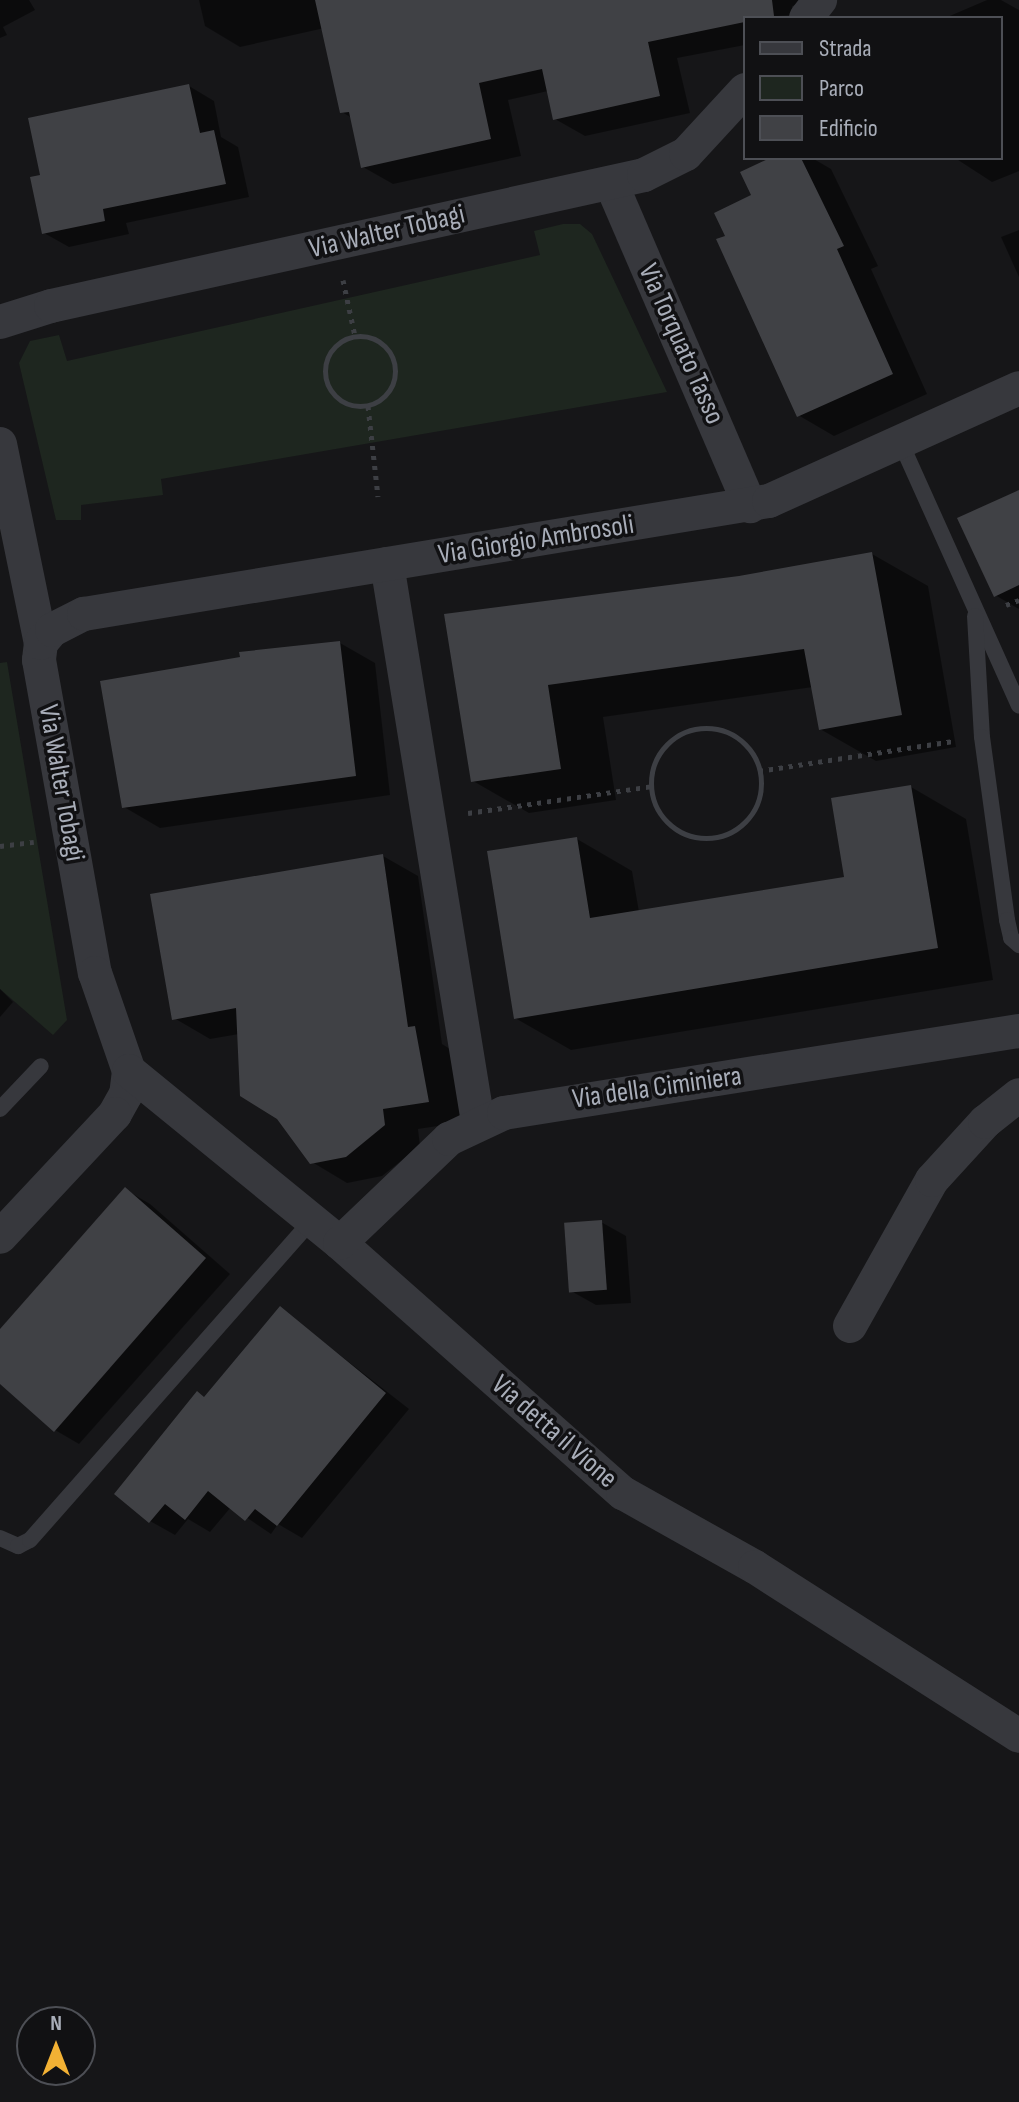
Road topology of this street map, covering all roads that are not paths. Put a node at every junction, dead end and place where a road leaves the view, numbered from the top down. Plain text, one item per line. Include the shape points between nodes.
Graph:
1 (820, 0) edge
2 (808, 16) edge
3 (743, 92) edge
4 (611, 183) junction
5 (0, 322) edge
6 (1019, 388) edge
7 (900, 441) junction
8 (0, 444) edge
9 (750, 506) junction
10 (387, 564) junction
11 (975, 616) junction
12 (41, 643) junction
13 (1019, 706) edge
14 (1019, 945) edge
15 (1019, 1031) edge
16 (41, 1066) dead end
17 (129, 1071) junction
18 (1019, 1095) edge
19 (0, 1109) edge
20 (478, 1122) junction
21 (311, 1221) junction
22 (0, 1237) edge
23 (340, 1243) junction
24 (850, 1326) dead end
25 (0, 1538) edge
26 (1019, 1736) edge

1 - 2 street
3 - 4 street, Via Walter Tobagi via 686,154 644,175
4 - 5 street, Via Walter Tobagi via 51,306
4 - 9 street, Via Torquato Tasso
6 - 7 street, Via Giorgio Ambrosoli
7 - 9 street, Via Giorgio Ambrosoli via 798,491
7 - 11 lane
8 - 12 street, Via Walter Tobagi
9 - 10 street, Via Giorgio Ambrosoli
10 - 12 street, Via Giorgio Ambrosoli via 84,614 52,630
10 - 20 street
11 - 13 lane
11 - 14 lane via 982,737 1007,920 1011,938
12 - 17 street, Via Walter Tobagi via 39,660 95,973
15 - 20 street, Via della Ciminiera via 751,1076 569,1099
16 - 19 lane
17 - 21 street, Via detta il Vione
17 - 22 street via 126,1094 115,1114
18 - 24 street via 985,1122 932,1180
20 - 23 street, Via della Ciminiera via 449,1139
21 - 23 street, Via detta il Vione
21 - 25 lane via 30,1540 18,1546
23 - 26 street, Via detta il Vione via 623,1493 755,1567

